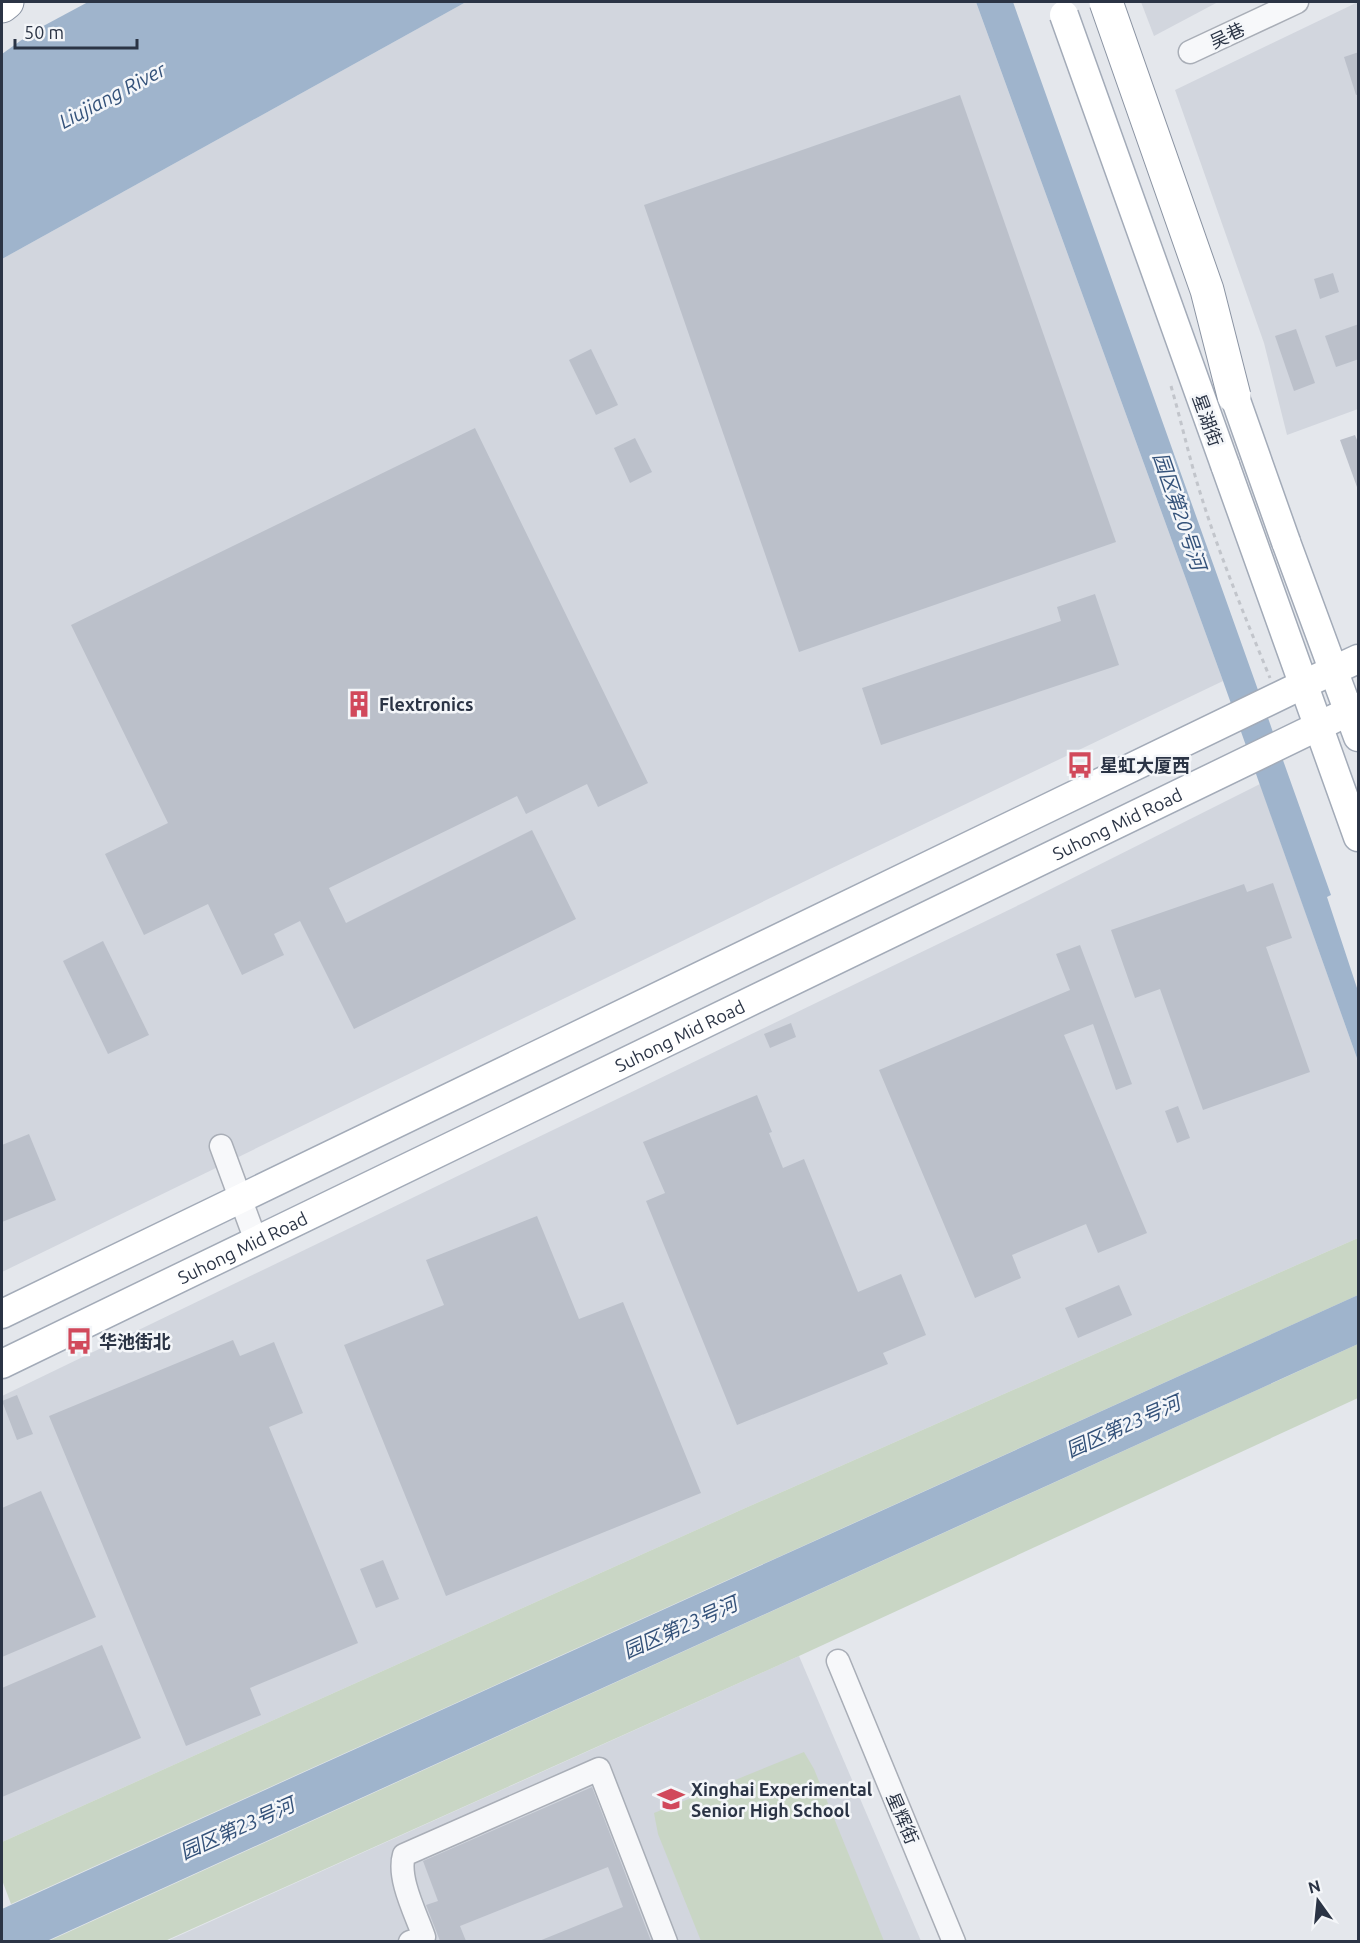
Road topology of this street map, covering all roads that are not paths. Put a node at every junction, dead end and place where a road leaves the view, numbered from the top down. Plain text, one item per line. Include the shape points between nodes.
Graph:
1 (7, 2) edge
2 (1096, 2) edge
3 (1297, 2) edge
4 (2, 6) edge
5 (1060, 6) edge
6 (1190, 52) dead end
7 (1234, 396) joint
8 (1346, 665) edge
9 (1302, 684) junction
10 (1355, 719) edge
11 (1319, 726) junction
12 (1359, 837) edge
13 (221, 1146) dead end
14 (240, 1199) junction
15 (256, 1241) junction
16 (2, 1314) edge
17 (2, 1364) edge
18 (838, 1661) dead end
19 (410, 1941) edge
20 (664, 1941) edge
21 (954, 1941) edge

1 - 4 highway
2 - 7 highway, bridge via 1207,290
3 - 6 street, 吴巷
5 - 9 main road, 星湖街, bridge
7 - 8 main road, 星湖街, bridge via 1287,542
8 - 9 main road
8 - 10 main road, 星湖街
9 - 11 main road, 星湖街
9 - 14 main road
10 - 11 main road, Suhong Mid Road
11 - 12 main road, 星湖街
11 - 15 main road, Suhong Mid Road
13 - 14 street
14 - 15 street
14 - 16 main road
15 - 17 main road, Suhong Mid Road
18 - 21 street, 星辉街
19 - 20 street via 424,1937 404,1880 404,1855 599,1769

